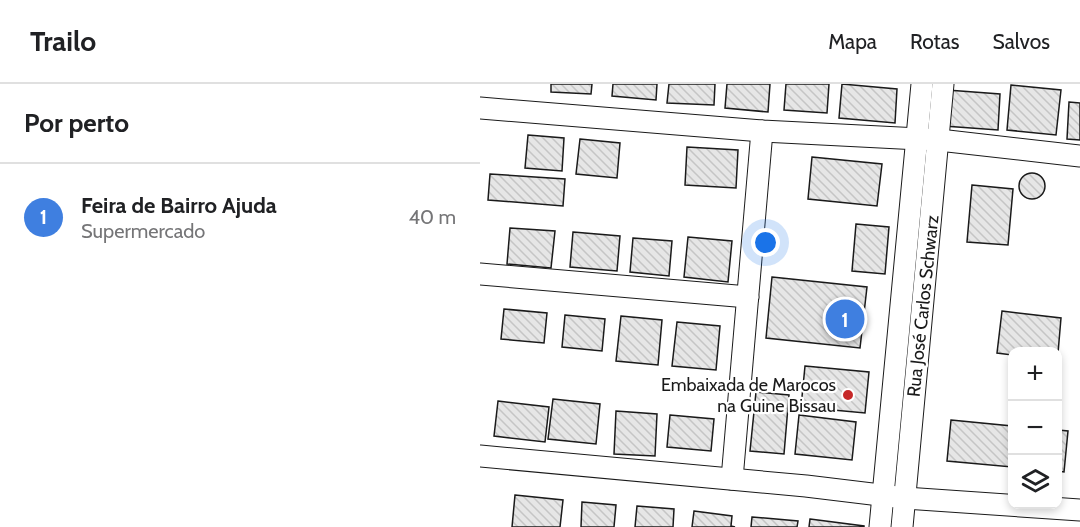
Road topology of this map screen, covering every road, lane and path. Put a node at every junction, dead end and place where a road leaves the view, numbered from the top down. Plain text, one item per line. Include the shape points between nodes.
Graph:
1 (922, 84) edge
2 (943, 84) edge
3 (480, 108) edge
4 (762, 131) junction
5 (918, 139) junction
6 (939, 140) junction
7 (1080, 156) edge
8 (480, 274) edge
9 (748, 297) junction
10 (480, 456) edge
11 (732, 478) junction
12 (883, 495) junction
13 (905, 498) junction
14 (1080, 510) edge
15 (880, 527) edge
16 (902, 527) edge

1 - 5 street, Rua José Carlos Schwarz
2 - 6 street, Rua José Carlos Schwarz
3 - 4 street
4 - 5 street
4 - 9 street
5 - 6 street
5 - 12 street, Rua José Carlos Schwarz
6 - 7 street
6 - 13 street, Rua José Carlos Schwarz
8 - 9 street
9 - 11 street
10 - 11 street
11 - 12 street
12 - 13 street
12 - 15 street, Rua José Carlos Schwarz
13 - 14 street
13 - 16 street, Rua José Carlos Schwarz

